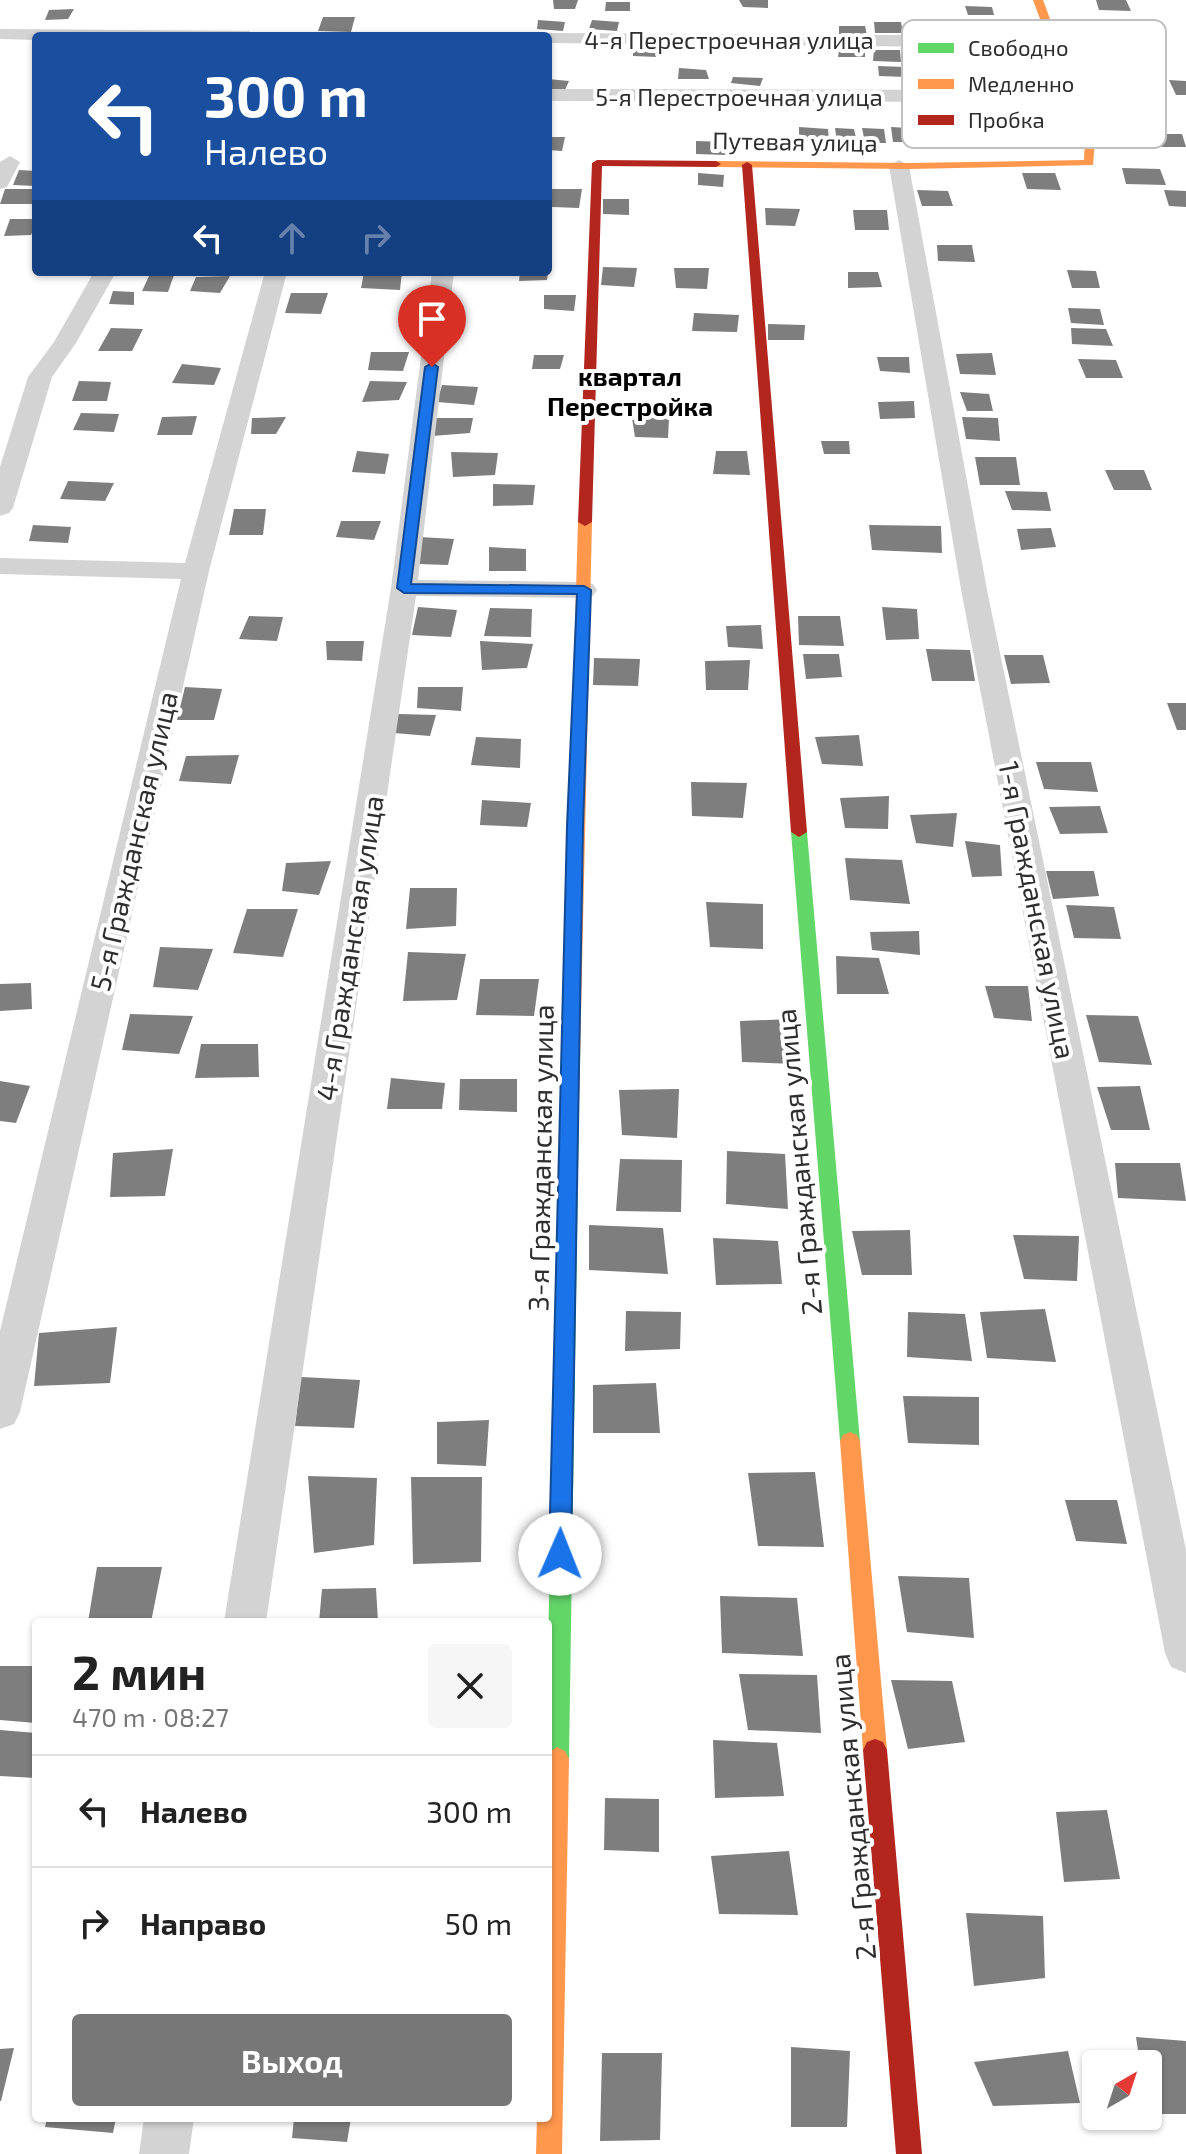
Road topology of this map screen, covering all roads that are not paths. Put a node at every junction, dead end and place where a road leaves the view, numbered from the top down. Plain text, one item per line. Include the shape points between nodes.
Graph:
1 (1038, 0) edge
2 (1046, 20) edge
3 (0, 34) edge
4 (32, 34) edge
5 (552, 38) edge
6 (902, 41) edge
7 (552, 95) edge
8 (902, 96) edge
9 (1090, 148) edge
10 (10, 162) dead end
11 (597, 163) joint
12 (747, 165) junction
13 (899, 166) junction
14 (0, 183) edge
15 (103, 276) edge
16 (275, 276) edge
17 (443, 276) edge
18 (0, 508) edge
19 (0, 566) edge
20 (196, 571) junction
21 (404, 588) junction
22 (584, 590) junction
23 (0, 1412) edge
24 (246, 1618) edge
25 (1186, 1653) edge
26 (552, 2001) edge
27 (168, 2122) edge
28 (550, 2122) edge
29 (164, 2154) edge
30 (549, 2154) edge
31 (909, 2154) edge

1 - 2 street
3 - 4 street
5 - 6 street, 4-я Перестроечная улица
7 - 8 street, 5-я Перестроечная улица
9 - 13 street, Путевая улица via 1089,163
10 - 14 street
11 - 12 street, Путевая улица
11 - 22 street, 3-я Гражданская улица
12 - 13 street, Путевая улица
12 - 31 street, 2-я Гражданская улица
13 - 25 street, 1-я Гражданская улица via 975,595
15 - 18 street via 40,377
16 - 20 street, 5-я Гражданская улица
17 - 21 street, 4-я Гражданская улица
19 - 20 street
20 - 23 street, 5-я Гражданская улица
21 - 22 street
21 - 24 street, 4-я Гражданская улица
22 - 26 street, 3-я Гражданская улица
27 - 29 street
28 - 30 street, 3-я Гражданская улица

